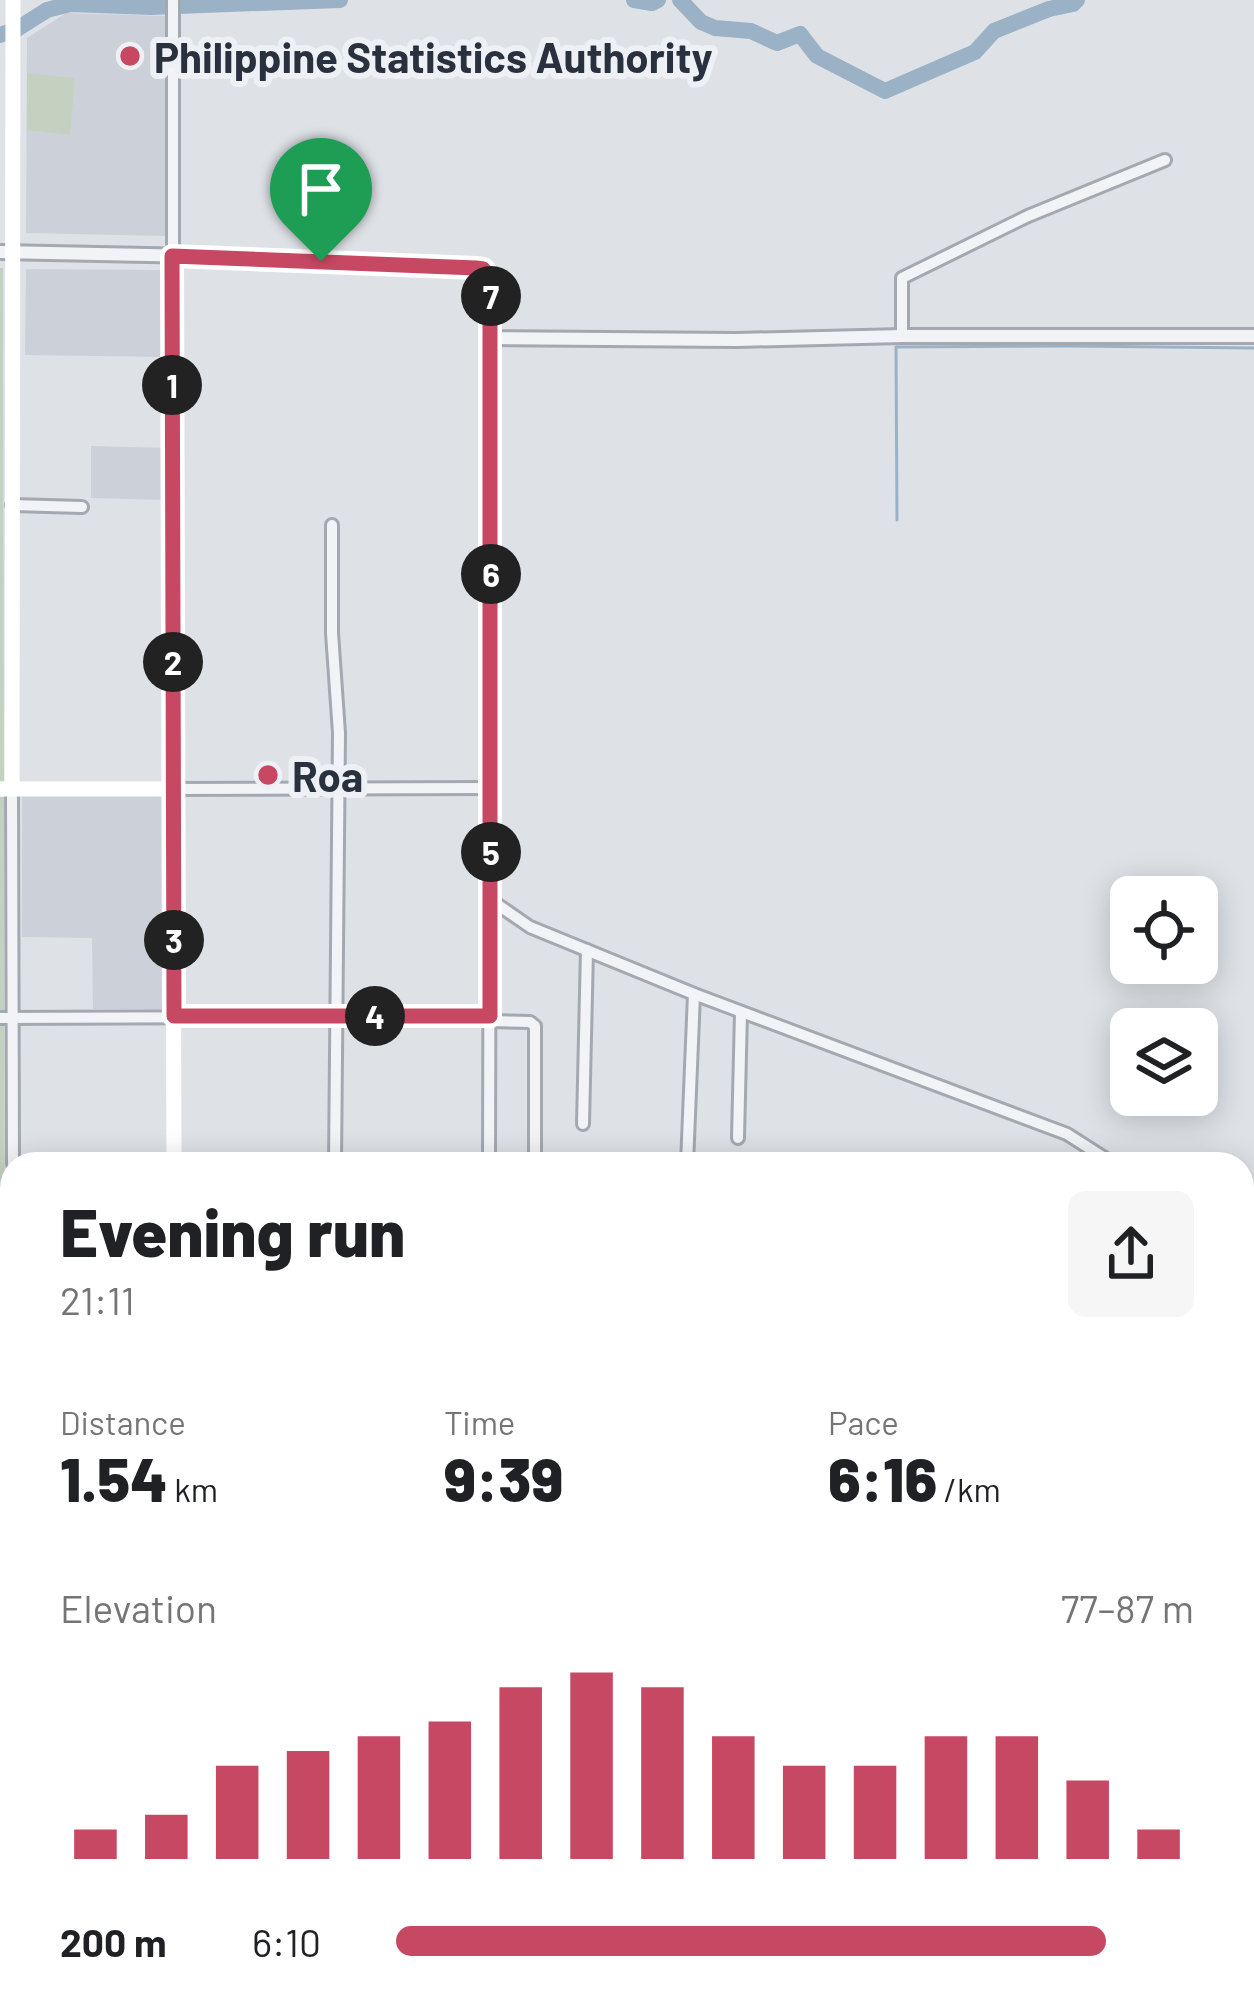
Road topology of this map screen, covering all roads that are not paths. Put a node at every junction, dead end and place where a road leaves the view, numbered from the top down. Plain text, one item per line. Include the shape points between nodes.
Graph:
1 (172, 0) edge
2 (13, 9) edge
3 (1165, 160) dead end
4 (6, 252) edge
5 (172, 256) junction
6 (902, 336) junction
7 (1254, 336) edge
8 (491, 338) junction
9 (13, 505) junction
10 (82, 507) dead end
11 (332, 525) dead end
12 (338, 788) junction
13 (491, 788) junction
14 (6, 789) edge
15 (173, 789) junction
16 (491, 900) junction
17 (586, 950) junction
18 (694, 994) junction
19 (741, 1012) junction
20 (174, 1016) junction
21 (335, 1016) junction
22 (6, 1018) edge
23 (490, 1018) junction
24 (583, 1124) dead end
25 (738, 1138) dead end
26 (12, 1152) edge
27 (174, 1152) edge
28 (334, 1152) edge
29 (489, 1152) edge
30 (536, 1152) edge
31 (687, 1152) edge
32 (1095, 1152) edge

1 - 5 street
2 - 4 main road
3 - 6 street via 902,278
4 - 5 street
4 - 9 main road
5 - 8 street via 483,269 491,284
5 - 15 street
6 - 7 street
6 - 8 street
8 - 13 street
9 - 10 street
9 - 14 main road
11 - 12 street
12 - 13 street
12 - 15 street
12 - 21 street
13 - 16 street
14 - 15 main road
14 - 22 street
15 - 20 main road
16 - 17 street
16 - 23 street
17 - 18 street
17 - 24 street
18 - 19 street
18 - 31 street
19 - 25 street
19 - 32 street via 1067,1134
20 - 21 street
20 - 22 street
20 - 27 main road
21 - 23 street
21 - 28 street
22 - 26 street
23 - 29 street
23 - 30 street via 536,1026

